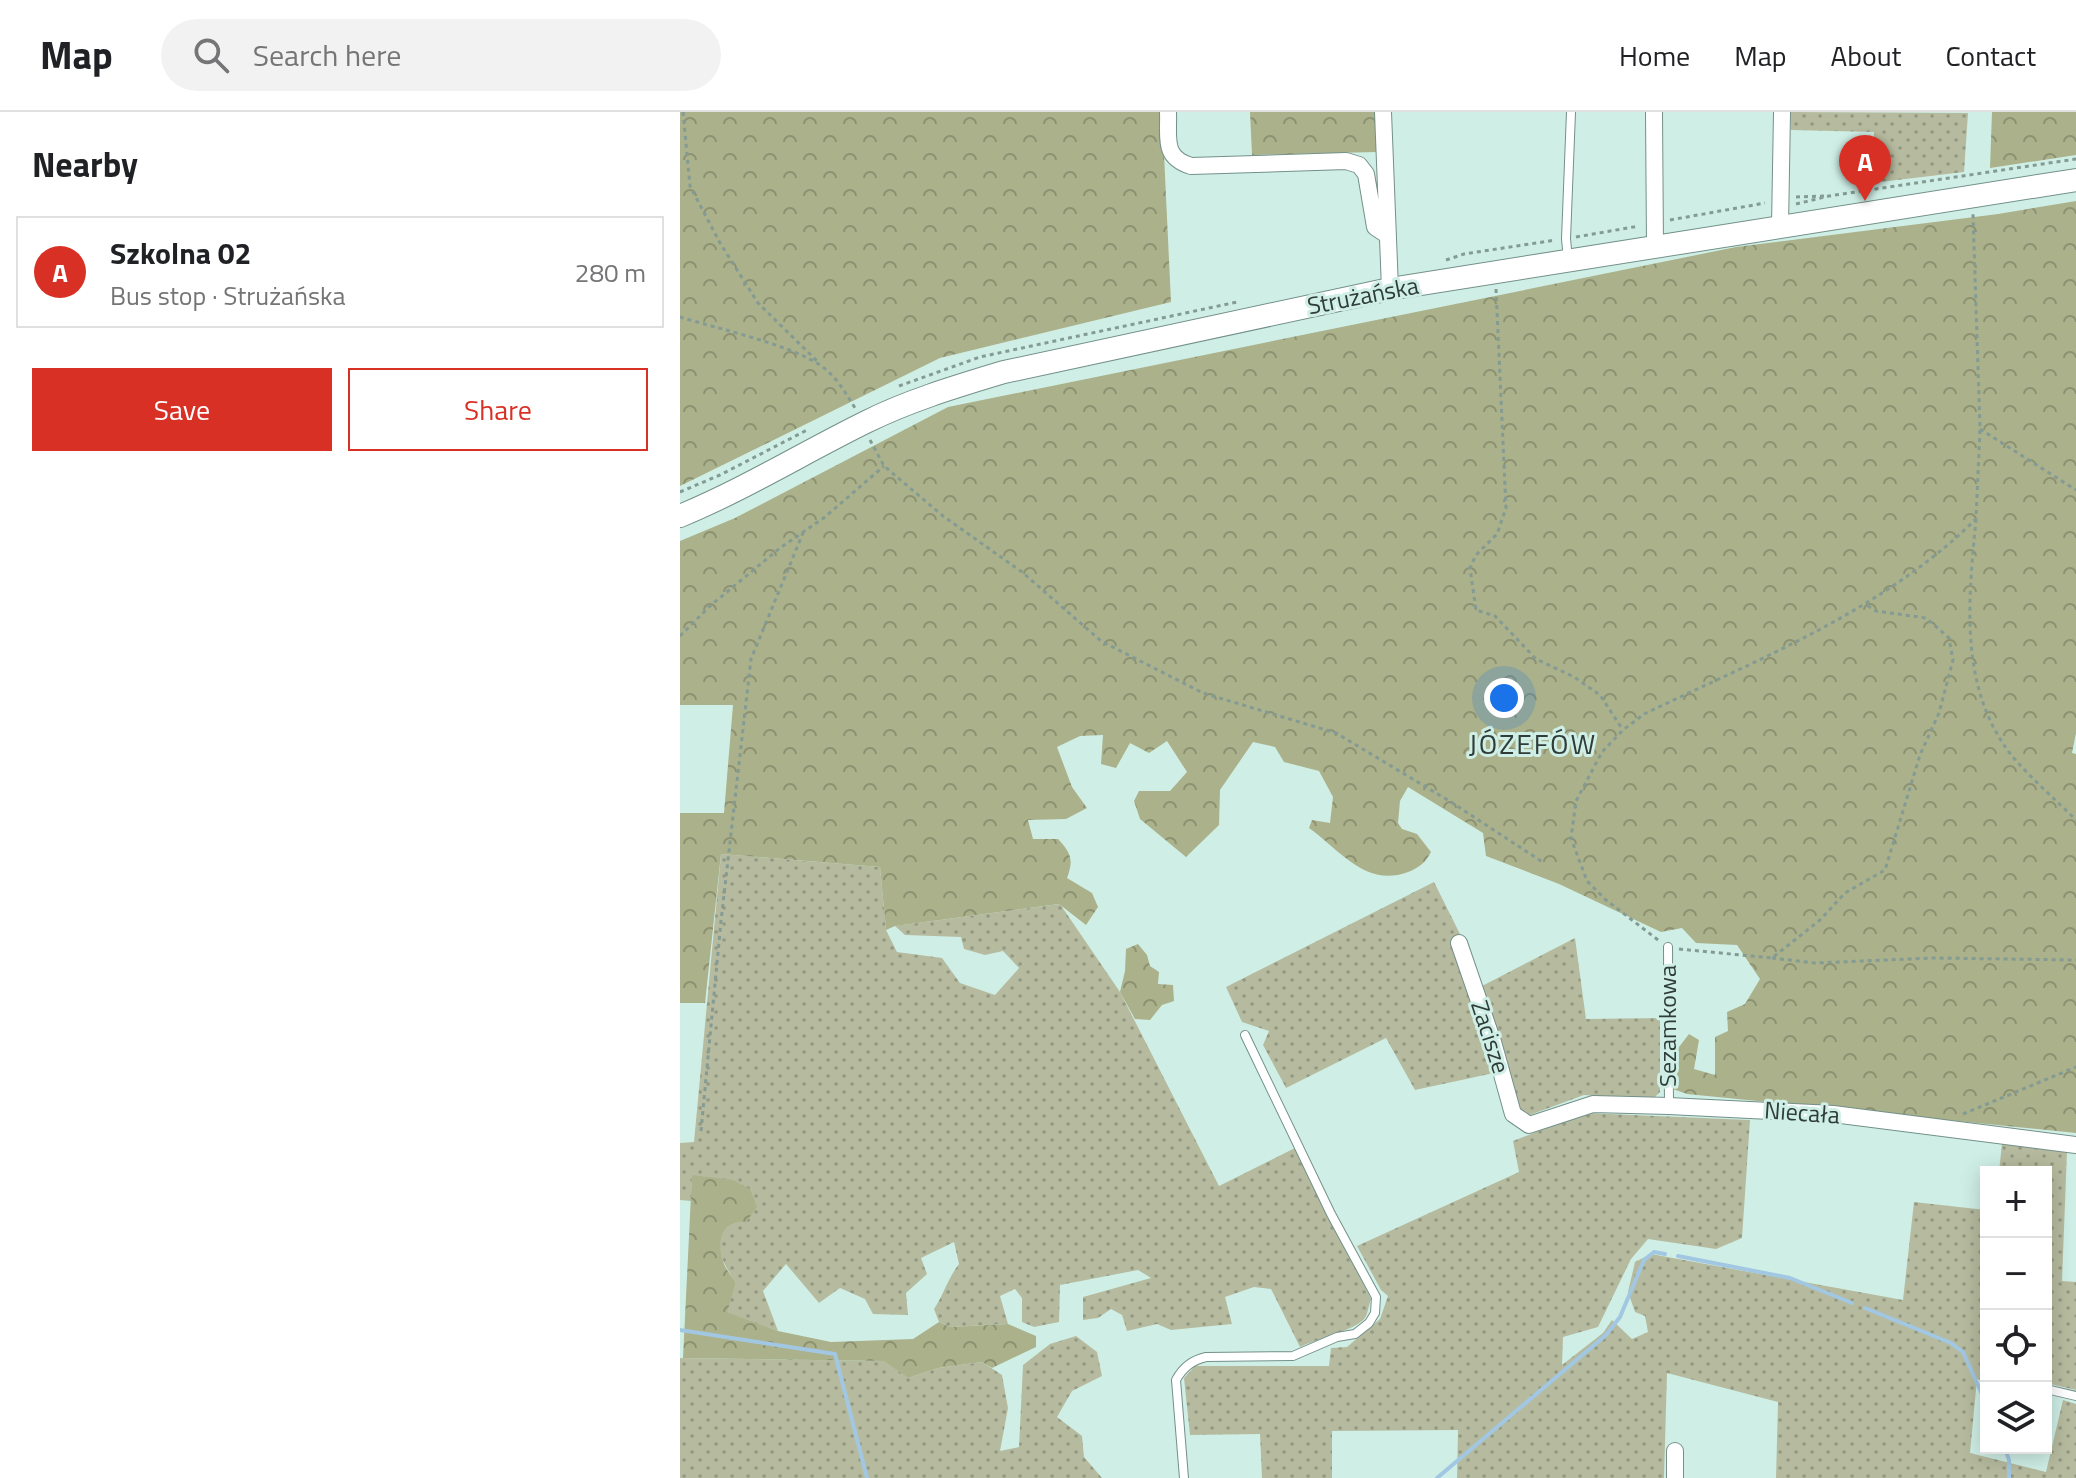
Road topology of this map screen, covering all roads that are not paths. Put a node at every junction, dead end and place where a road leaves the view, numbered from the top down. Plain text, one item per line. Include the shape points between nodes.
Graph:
1 (1168, 112) edge
2 (1383, 112) edge
3 (1571, 112) edge
4 (1654, 112) edge
5 (1782, 112) edge
6 (2076, 180) edge
7 (1780, 227) junction
8 (1655, 234) junction
9 (1387, 235) junction
10 (1567, 249) junction
11 (1390, 289) junction
12 (680, 516) edge
13 (1459, 943) dead end
14 (1668, 947) road end
15 (1245, 1035) dead end
16 (1669, 1106) junction
17 (1529, 1125) joint
18 (2076, 1145) edge
19 (2052, 1390) edge
20 (2076, 1396) edge
21 (1675, 1451) dead end
22 (1184, 1478) edge
23 (1675, 1478) edge

1 - 9 street via 1170,152 1191,166 1346,161 1359,165 1366,174 1375,227
2 - 9 street
3 - 10 lane
4 - 8 street
5 - 7 street
6 - 7 main road, Strużańska
7 - 8 main road, Strużańska
8 - 10 main road, Strużańska
9 - 11 street
10 - 11 main road, Strużańska
11 - 12 main road, Strużańska via 942,390 862,424 727,497
13 - 17 street, Zacisze via 1513,1114
14 - 16 lane, Sezamkowa
15 - 22 lane via 1331,1214 1375,1291 1375,1313 1355,1334 1302,1354 1206,1357 1182,1369 1176,1380
16 - 17 street, Niecała via 1593,1104
16 - 18 street, Niecała via 1833,1114
19 - 20 lane
21 - 23 street

